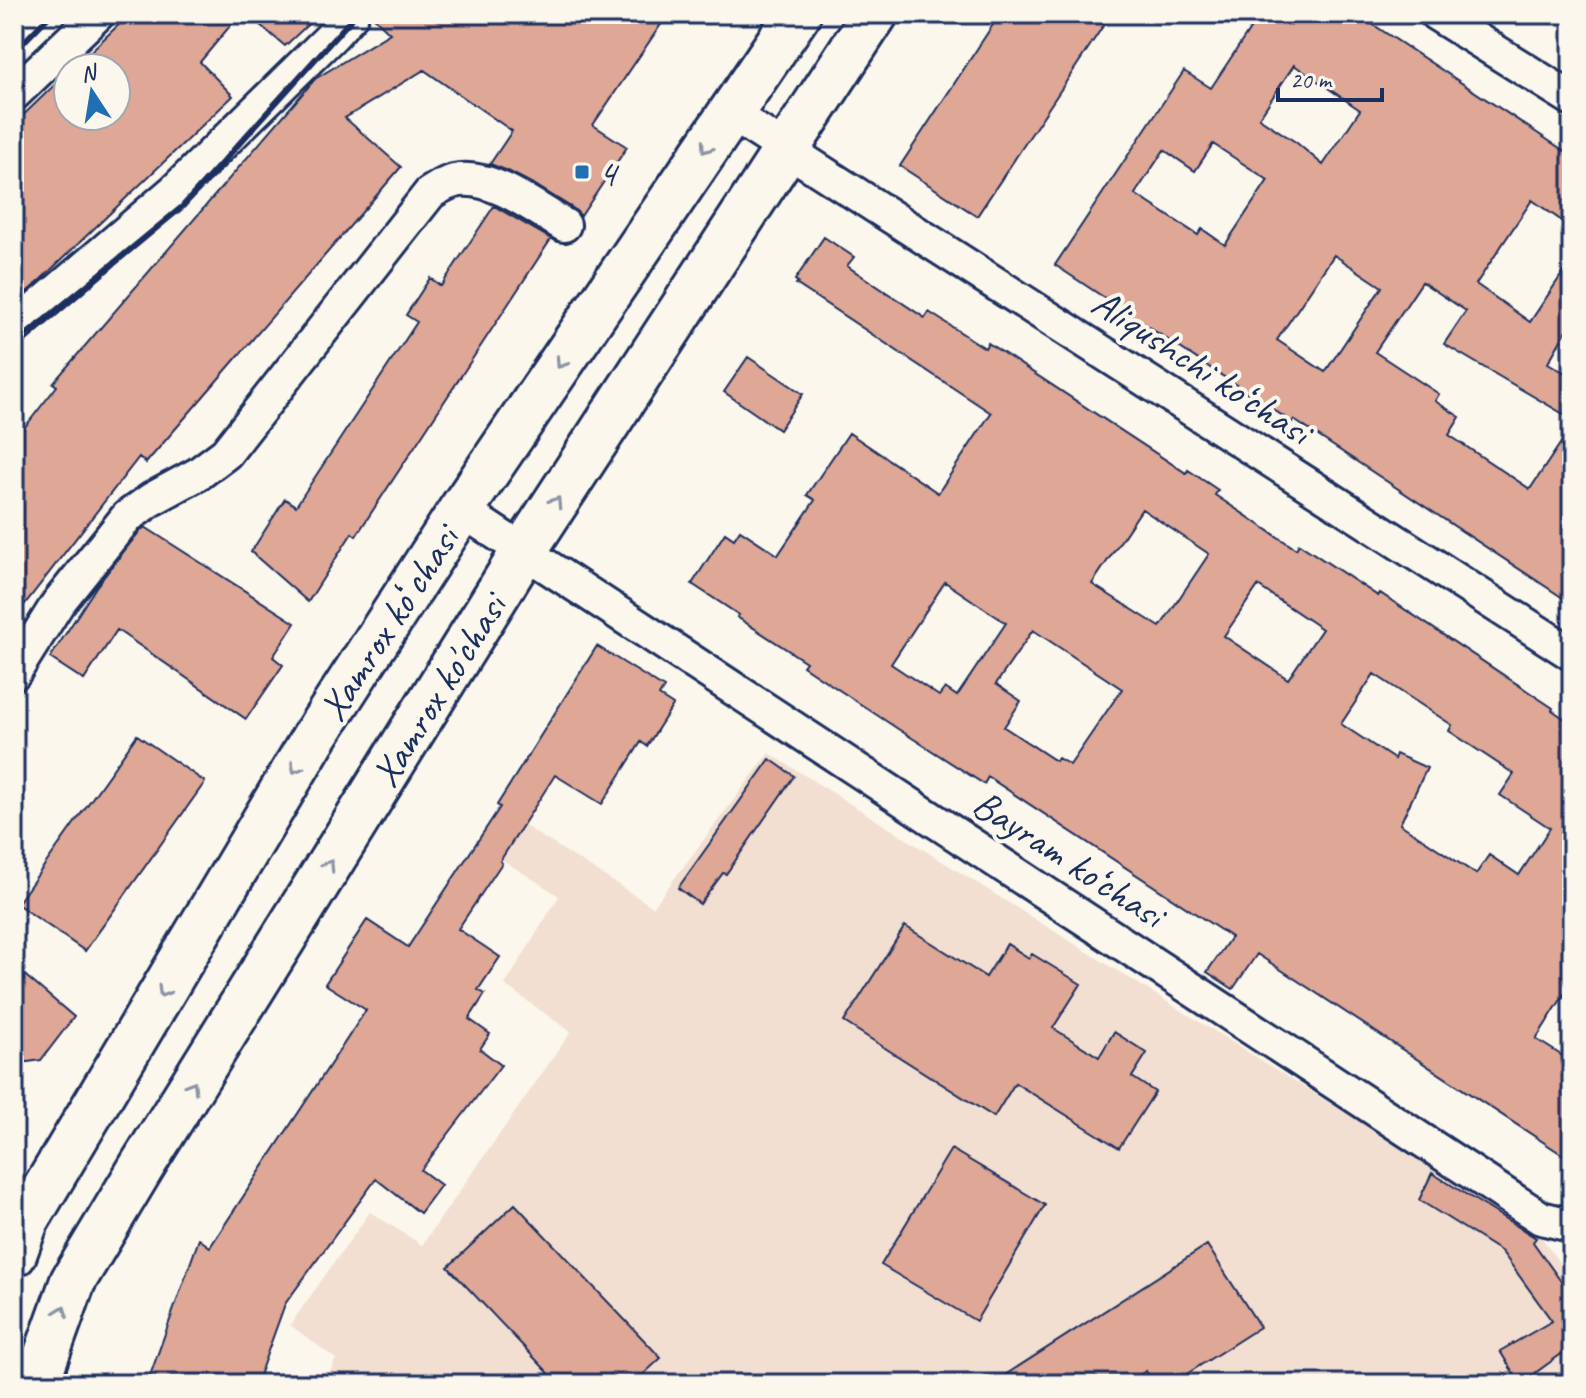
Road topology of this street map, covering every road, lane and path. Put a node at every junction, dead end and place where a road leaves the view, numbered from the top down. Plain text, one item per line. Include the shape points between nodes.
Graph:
1 (98, 14) edge
2 (352, 14) edge
3 (798, 14) edge
4 (875, 14) edge
5 (1436, 14) edge
6 (14, 94) edge
7 (1572, 99) edge
8 (730, 113) junction
9 (786, 149) junction
10 (564, 225) dead end
11 (14, 328) edge
12 (461, 510) junction
13 (524, 551) junction
14 (1572, 654) edge
15 (14, 673) edge
16 (1572, 1223) edge
17 (18, 1228) edge
18 (87, 1256) junction
19 (36, 1384) edge

1 - 6 street
2 - 11 street via 174,191
3 - 8 main road, Xamrox koʻchasi
4 - 9 main road, Xamrox ko'chasi
5 - 7 street
8 - 9 street, Aliqushchi ko‘chasi
8 -> 12 main road, Xamrox koʻchasi
13 -> 9 main road, Xamrox ko'chasi
9 - 14 street, Aliqushchi ko‘chasi
10 - 15 street via 512,194 475,180 456,180 430,193 226,453 127,517 58,603
12 - 13 street, Bayram ko‘chasi
12 -> 17 main road, Xamrox koʻchasi via 313,739
13 - 16 street, Bayram ko‘chasi via 1541,1218
18 -> 13 main road, Xamrox ko'chasi
17 - 18 main road
19 -> 18 main road, Xamrox ko'chasi

